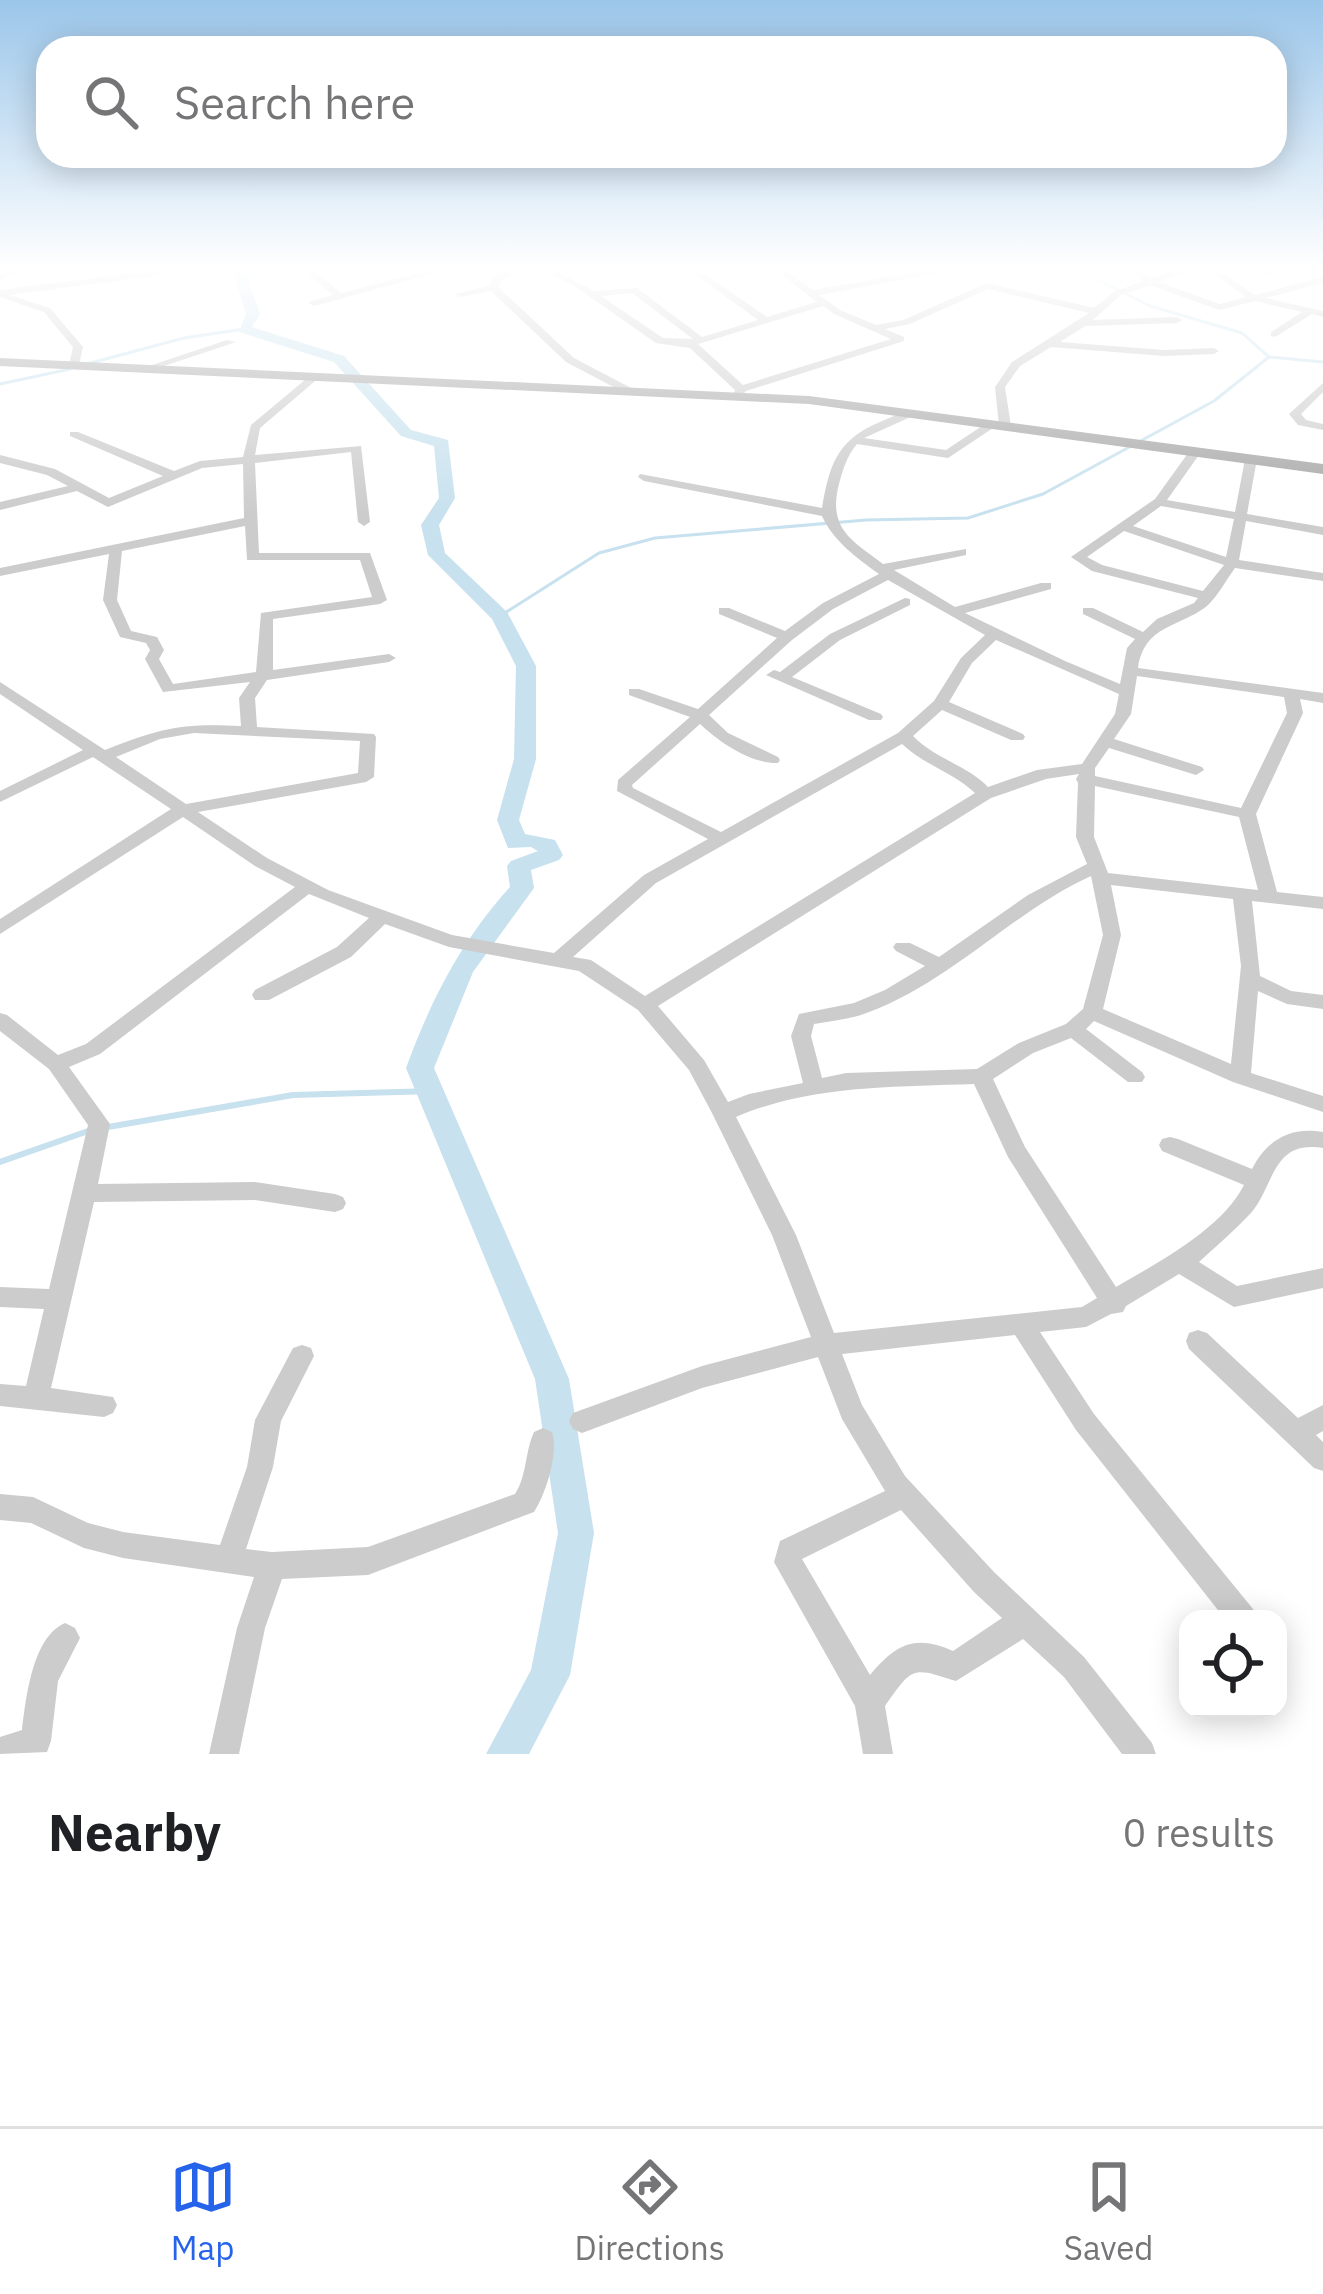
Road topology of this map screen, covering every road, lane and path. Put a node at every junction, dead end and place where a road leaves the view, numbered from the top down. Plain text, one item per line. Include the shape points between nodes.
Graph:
1 (78, 350) edge
2 (205, 350) edge
3 (558, 350) edge
4 (702, 350) edge
5 (868, 350) edge
6 (1039, 350) edge
7 (1104, 350) edge
8 (1214, 351) dead end
9 (0, 362) edge
10 (80, 365) junction
11 (145, 368) junction
12 (316, 376) junction
13 (1323, 386) edge
14 (628, 392) junction
15 (739, 393) junction
16 (911, 413) junction
17 (998, 425) junction
18 (1323, 427) edge
19 (74, 434) dead end
20 (852, 440) junction
21 (1195, 452) junction
22 (249, 456) junction
23 (0, 459) edge
24 (1252, 459) junction
25 (1323, 469) edge
26 (172, 476) junction
27 (644, 477) dead end
28 (75, 488) junction
29 (1159, 502) junction
30 (0, 506) edge
31 (829, 517) junction
32 (1244, 520) junction
33 (249, 521) junction
34 (364, 522) dead end
35 (1121, 526) junction
36 (1323, 531) edge
37 (116, 548) junction
38 (961, 552) dead end
39 (1232, 563) junction
40 (887, 570) junction
41 (0, 572) edge
42 (1323, 577) edge
43 (1046, 586) dead end
44 (1208, 597) junction
45 (905, 602) dead end
46 (724, 611) dead end
47 (955, 611) junction
48 (1088, 611) dead end
49 (993, 635) junction
50 (787, 637) junction
51 (1144, 638) junction
52 (388, 658) dead end
53 (753, 666) junction
54 (1130, 671) junction
55 (781, 678) junction
56 (261, 679) junction
57 (0, 688) edge
58 (634, 692) dead end
59 (1128, 692) junction
60 (1292, 692) junction
61 (1323, 698) edge
62 (940, 704) junction
63 (700, 715) junction
64 (875, 717) dead end
65 (250, 733) junction
66 (904, 736) junction
67 (1017, 737) dead end
68 (1107, 742) junction
69 (100, 753) junction
70 (772, 760) dead end
71 (1196, 770) dead end
72 (1086, 773) junction
73 (985, 794) junction
74 (0, 797) edge
75 (182, 810) junction
76 (1247, 814) junction
77 (717, 838) junction
78 (1098, 873) junction
79 (308, 886) junction
80 (1242, 894) junction
81 (1269, 897) junction
82 (1323, 903) edge
83 (382, 917) junction
84 (1, 926) edge
85 (903, 946) dead end
86 (561, 958) junction
87 (936, 964) junction
88 (1250, 980) junction
89 (262, 995) dead end
90 (1323, 1002) edge
91 (645, 1005) junction
92 (1092, 1012) junction
93 (0, 1020) edge
94 (1073, 1029) junction
95 (56, 1064) junction
96 (981, 1076) junction
97 (1135, 1077) dead end
98 (1240, 1077) junction
99 (814, 1086) junction
100 (1323, 1104) edge
101 (723, 1113) junction
102 (1323, 1140) edge
103 (1170, 1144) dead end
104 (1258, 1181) junction
105 (86, 1192) junction
106 (335, 1203) dead end
107 (1180, 1262) junction
108 (1323, 1278) edge
109 (0, 1297) edge
110 (54, 1299) junction
111 (1114, 1305) junction
112 (1024, 1328) junction
113 (1198, 1341) dead end
114 (823, 1345) junction
115 (302, 1356) dead end
116 (0, 1395) edge
117 (37, 1396) junction
118 (104, 1405) dead end
119 (1323, 1417) edge
120 (582, 1420) dead end
121 (1298, 1432) junction
122 (543, 1440) dead end
123 (1323, 1459) edge
124 (904, 1495) junction
125 (0, 1508) edge
126 (229, 1558) junction
127 (272, 1567) junction
128 (1236, 1610) edge
129 (1024, 1620) junction
130 (65, 1638) dead end
131 (869, 1702) junction
132 (0, 1752) edge
133 (224, 1754) edge
134 (878, 1754) edge
135 (1141, 1754) edge

1 - 10 street
2 - 11 street
3 - 14 street
4 - 15 street
5 - 15 street
6 - 17 street via 1003,380
7 - 8 street
9 - 10 main road
10 - 11 main road
11 - 12 main road
12 - 14 main road
12 - 22 street via 260,418
13 - 18 street via 1295,414
14 - 15 main road
15 - 16 main road
16 - 17 main road
16 - 20 street
17 - 20 street via 948,454
17 - 21 main road
19 - 26 street
20 - 31 street via 834,464
21 - 24 main road
21 - 29 street
22 - 26 street
22 - 33 street
22 - 34 street via 358,448
23 - 28 street via 51,472
24 - 25 main road
24 - 32 street
26 - 28 street via 108,503
27 - 31 street
28 - 30 street
29 - 32 street
29 - 35 street
31 - 40 street
32 - 36 street
32 - 39 street
33 - 37 street
33 - 56 street via 253,557 365,556 380,600 266,616
35 - 39 street
35 - 44 street via 1082,552 1082,562
37 - 41 street
37 - 56 street via 113,618 125,634 152,640 168,689
38 - 40 street
39 - 42 street
39 - 44 street
40 - 47 street
40 - 50 street
43 - 47 street
44 - 51 street
45 - 55 street via 835,637
46 - 50 street
47 - 49 street
48 - 51 street
49 - 59 street
49 - 62 street
50 - 53 street
51 - 54 street
52 - 56 street
53 - 55 street
53 - 63 street
54 - 59 street
54 - 60 street
55 - 64 street
56 - 65 street via 247,698
57 - 69 street
58 - 63 street
59 - 68 street
60 - 61 street
60 - 76 street via 1295,713
62 - 66 street
62 - 67 street
63 - 70 street via 722,736
63 - 77 street via 625,790
65 - 69 street via 178,729
65 - 75 street via 367,733 368,774
66 - 73 street
66 - 77 street
68 - 71 street
68 - 72 street
69 - 74 street
69 - 75 street
72 - 73 street via 1043,775
72 - 76 street
72 - 78 street via 1084,837
73 - 91 street
75 - 79 street
75 - 84 street
76 - 81 street
77 - 86 street via 650,879
78 - 80 street
78 - 87 street via 993,924
78 - 92 street via 1112,935
79 - 83 street
79 - 95 street via 92,1048
80 - 81 street
80 - 88 street
81 - 82 street
83 - 86 street via 470,946
83 - 89 street via 344,952
85 - 87 street
86 - 91 street
87 - 99 street via 861,1009 806,1019 801,1036
88 - 90 street
88 - 98 street
91 - 101 street via 697,1065
92 - 94 street
92 - 98 street
93 - 95 street
94 - 96 street
94 - 97 street
95 - 105 street via 98,1128
96 - 99 street
96 - 111 street via 1016,1151
98 - 100 street
99 - 101 street
101 - 114 street via 784,1234
102 - 104 street via 1282,1147
103 - 104 street
104 - 107 street via 1246,1204
105 - 106 street via 255,1191
105 - 110 street
107 - 108 street via 1234,1297
107 - 111 street
109 - 110 street
110 - 117 street
111 - 112 street
112 - 114 street
112 - 128 street via 1085,1422
113 - 121 street
114 - 120 street
114 - 124 street via 851,1411
115 - 126 street via 268,1420
116 - 117 street
117 - 118 street
119 - 121 street
121 - 123 street
122 - 127 street via 533,1493 499,1516 368,1561
124 - 129 street
124 - 131 street via 790,1551 788,1562
125 - 126 street via 33,1510 123,1544
126 - 127 street
127 - 133 street
129 - 131 street via 956,1666 912,1658
129 - 135 street via 1074,1667
130 - 132 street via 43,1678 36,1741
131 - 134 street

